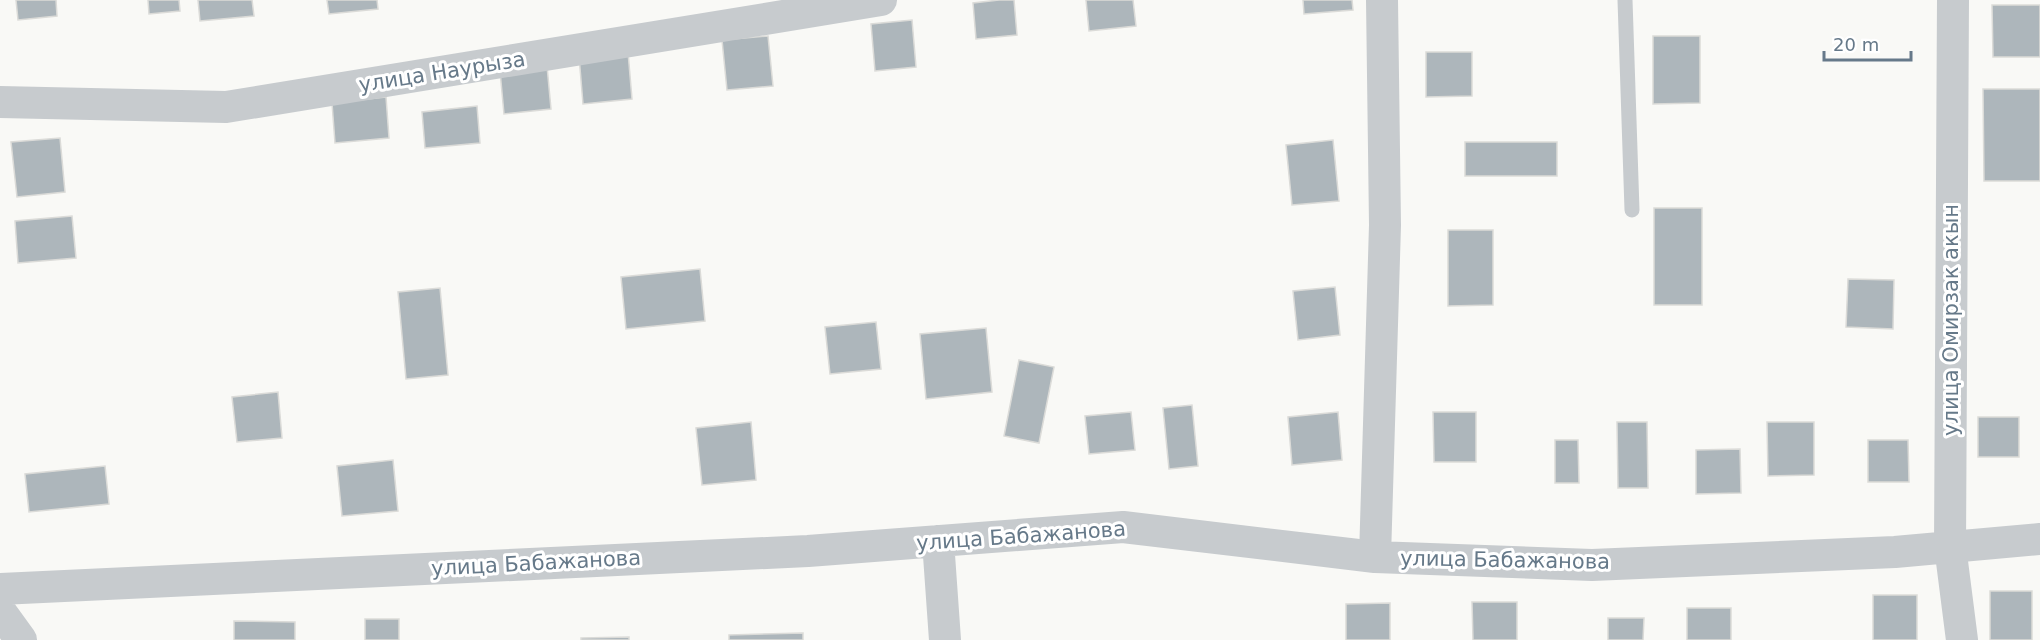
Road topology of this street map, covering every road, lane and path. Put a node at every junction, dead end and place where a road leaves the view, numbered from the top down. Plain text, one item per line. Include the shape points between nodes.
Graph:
1 (881, 0) edge
2 (1382, 0) edge
3 (1625, 0) edge
4 (1953, 0) edge
5 (0, 102) edge
6 (1632, 210) dead end
7 (2040, 539) edge
8 (938, 541) junction
9 (1950, 546) junction
10 (1375, 557) junction
11 (0, 589) edge
12 (0, 610) edge
13 (21, 640) edge
14 (945, 640) edge
15 (1962, 640) edge

1 - 5 street, улица Наурыза via 226,107
2 - 10 street via 1385,225
3 - 6 lane
4 - 9 street, улица Омирзак акын
7 - 9 street, улица Бабажанова
8 - 10 street, улица Бабажанова via 1123,527
8 - 11 street, улица Бабажанова via 808,551
8 - 14 street
9 - 10 street, улица Бабажанова via 1895,552 1592,565
9 - 15 street, улица Омирзак акын
12 - 13 street

